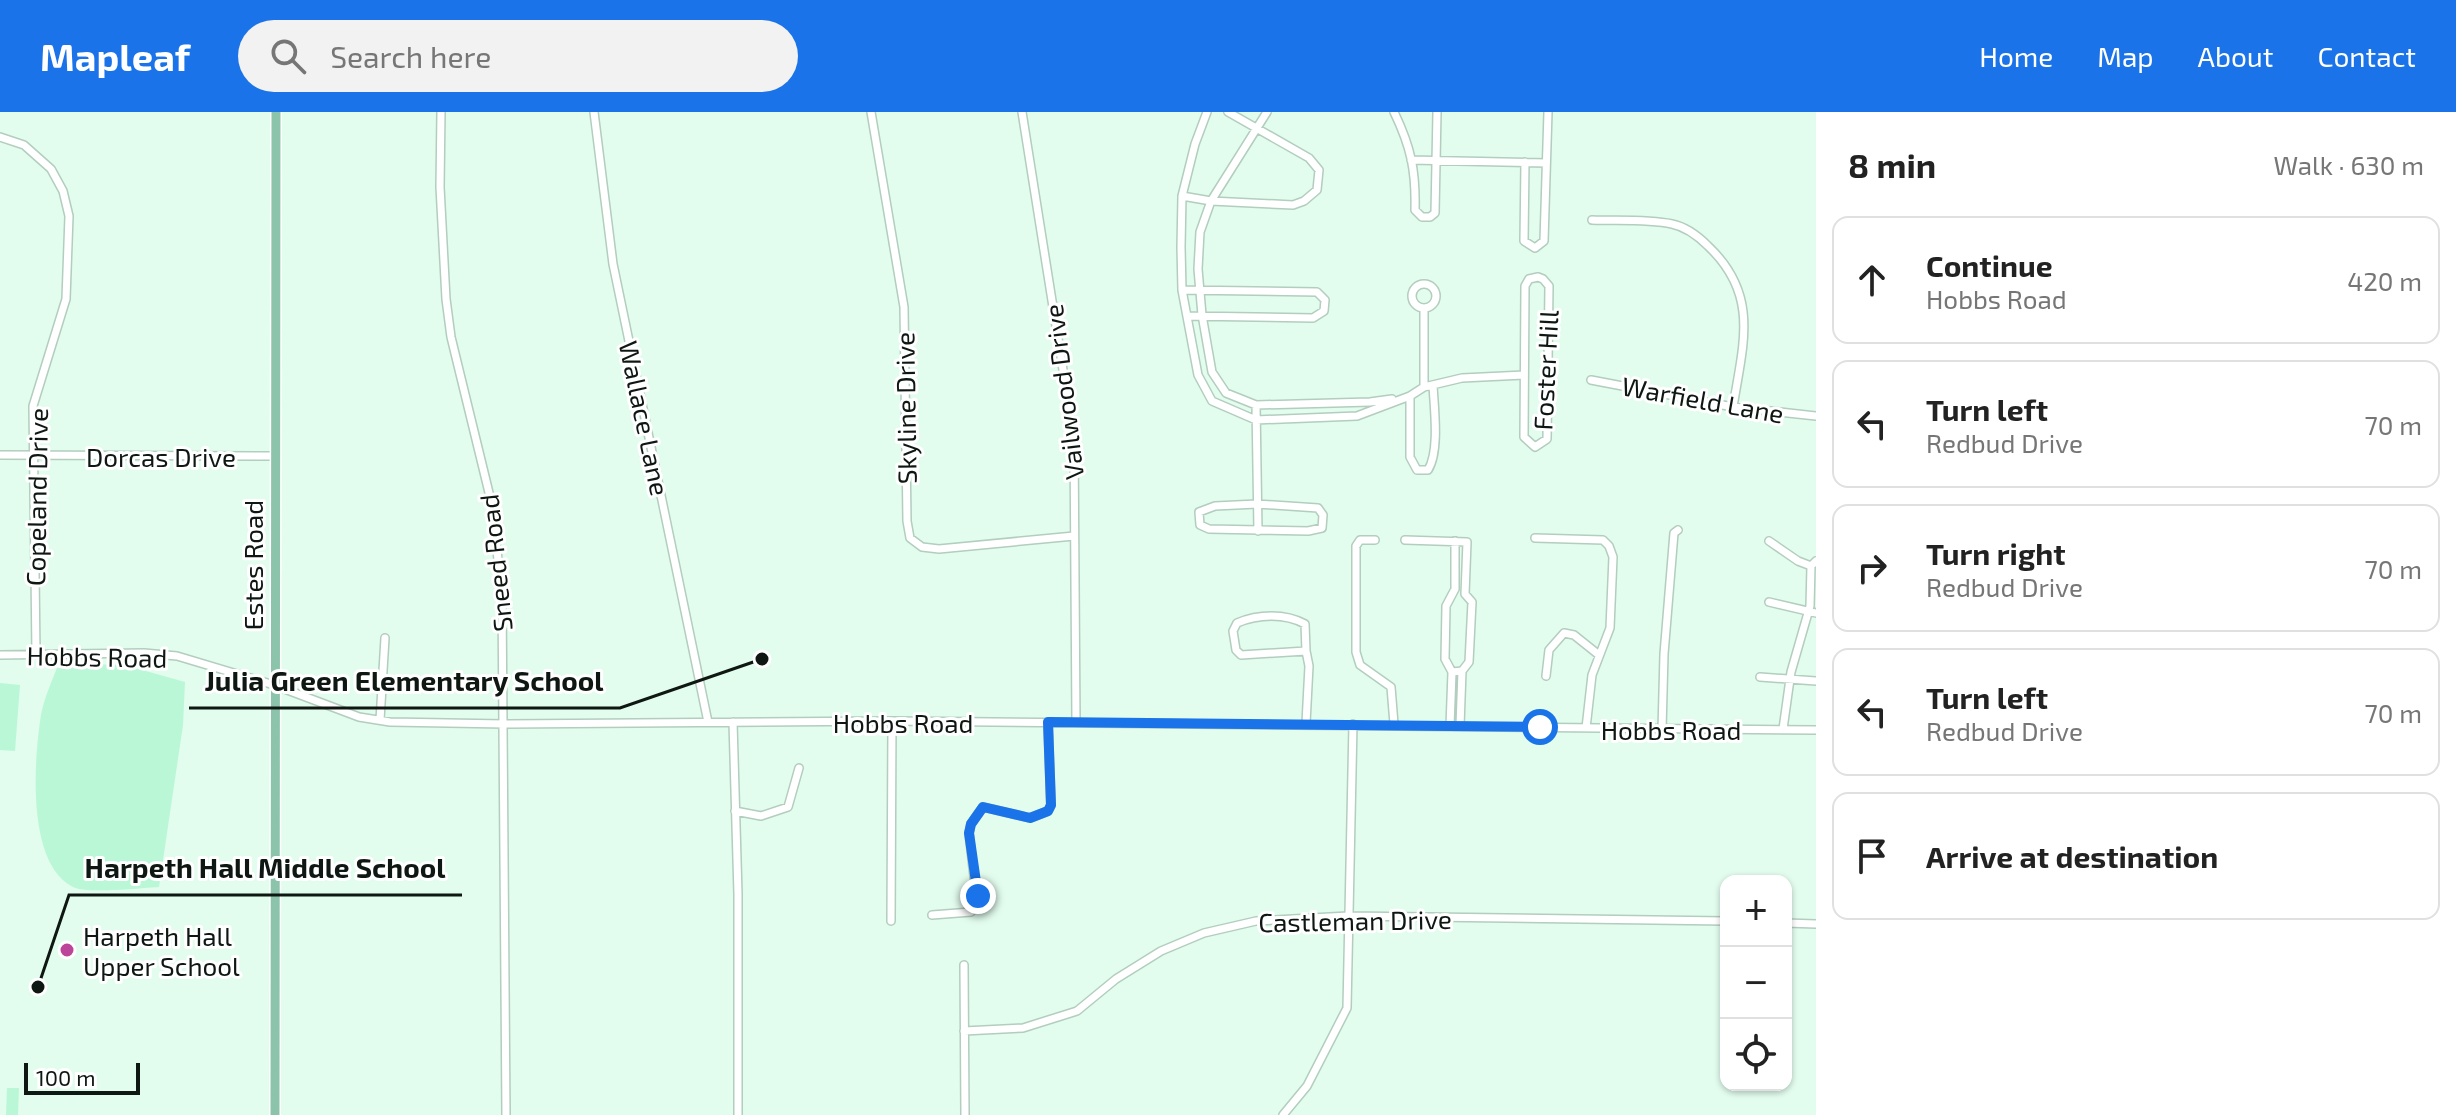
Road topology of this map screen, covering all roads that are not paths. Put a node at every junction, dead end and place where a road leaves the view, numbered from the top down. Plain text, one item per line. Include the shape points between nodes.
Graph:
1 (276, 112) edge
2 (441, 112) edge
3 (594, 112) edge
4 (871, 112) edge
5 (1022, 112) edge
6 (1207, 112) edge
7 (1228, 112) edge
8 (1267, 112) edge
9 (1394, 112) edge
10 (1437, 112) edge
11 (1548, 112) edge
12 (1257, 128) junction
13 (0, 137) edge
14 (1411, 160) junction
15 (1436, 161) junction
16 (1525, 162) junction
17 (1546, 163) junction
18 (1182, 196) junction
19 (1211, 201) junction
20 (1592, 220) dead end
21 (1182, 290) junction
22 (1200, 291) junction
23 (1424, 308) dead end
24 (1202, 315) junction
25 (1187, 316) junction
26 (1524, 375) junction
27 (1591, 380) dead end
28 (1429, 386) junction
29 (1410, 396) junction
30 (1256, 405) junction
31 (1733, 407) junction
32 (1816, 416) edge
33 (1256, 420) junction
34 (0, 455) edge
35 (32, 456) junction
36 (275, 456) junction
37 (1257, 504) junction
38 (1678, 530) dead end
39 (1258, 531) junction
40 (1074, 536) junction
41 (1535, 538) dead end
42 (1375, 540) dead end
43 (1405, 540) dead end
44 (1455, 541) junction
45 (1769, 541) dead end
46 (1814, 564) edge
47 (1452, 594) junction
48 (1465, 594) junction
49 (1769, 602) dead end
50 (1812, 612) edge
51 (385, 638) dead end
52 (1306, 651) junction
53 (36, 654) junction
54 (0, 655) edge
55 (1599, 655) junction
56 (1462, 671) junction
57 (1452, 672) junction
58 (1546, 676) dead end
59 (1760, 677) dead end
60 (1789, 680) junction
61 (1816, 681) edge
62 (274, 685) junction
63 (380, 720) junction
64 (892, 721) junction
65 (708, 722) junction
66 (733, 722) junction
67 (1048, 722) junction
68 (1076, 722) junction
69 (1306, 723) junction
70 (505, 724) junction
71 (1353, 724) junction
72 (1394, 724) junction
73 (1450, 726) junction
74 (1460, 726) junction
75 (1586, 728) junction
76 (1783, 729) junction
77 (1662, 730) junction
78 (1816, 730) edge
79 (799, 768) dead end
80 (735, 811) junction
81 (932, 915) dead end
82 (1348, 916) junction
83 (891, 921) dead end
84 (1720, 921) edge
85 (1792, 923) edge
86 (1816, 924) edge
87 (964, 965) dead end
88 (964, 1031) junction
89 (275, 1115) edge
90 (506, 1115) edge
91 (738, 1115) edge
92 (965, 1115) edge
93 (1283, 1115) edge

1 - 36 main road, Estes Road
2 - 70 street, Sneed Road via 442,262 451,337 497,533
3 - 65 street, Wallace Lane via 613,264
4 - 40 street, Skyline Drive via 904,307 910,538 922,547 939,549
5 - 40 street, Vailwood Drive via 1074,439
6 - 18 street
7 - 12 street
8 - 12 street
9 - 14 street
10 - 15 street
11 - 17 street
12 - 19 street
12 - 19 street via 1309,158 1319,170 1317,190 1293,205
13 - 35 street, Copeland Drive via 24,145 51,169 69,216 66,299 33,406
14 - 15 street
14 - 15 street via 1415,210 1422,217 1435,213
15 - 16 street
16 - 17 street
16 - 17 street via 1524,241 1535,248 1544,241
18 - 19 street
18 - 21 street
19 - 22 street via 1200,232
20 - 31 street via 1673,224 1695,233 1732,273 1745,329
21 - 22 street
21 - 25 street
22 - 24 street
22 - 24 street via 1317,292 1325,300 1324,311 1313,318
23 - 28 street
24 - 25 street
24 - 30 street via 1212,372 1226,393
25 - 33 street via 1198,375 1212,401
26 - 26 street, Foster Hill via 1524,437 1535,447 1547,439 1549,353 1549,286 1538,277 1525,286
26 - 28 street via 1462,378
27 - 31 street, Warfield Lane
28 - 29 street
28 - 29 street via 1434,439 1428,470 1417,470 1410,457
29 - 30 street
29 - 33 street via 1357,416
30 - 33 street
31 - 32 street, Warfield Lane
33 - 37 street
34 - 35 street, Dorcas Drive
35 - 36 street, Dorcas Drive
35 - 53 street, Copeland Drive
36 - 62 main road, Estes Road
37 - 39 street
37 - 39 street via 1207,507 1199,518 1209,529
37 - 39 street via 1318,508 1324,522 1322,528 1308,531
38 - 77 street via 1669,581
40 - 68 street, Vailwood Drive
41 - 55 street via 1594,538 1609,546 1610,628
42 - 72 street via 1360,540 1356,546 1356,652 1360,665 1391,687
43 - 44 street
44 - 47 street
44 - 48 street via 1466,541
45 - 46 street via 1798,561
46 - 50 street
47 - 48 street
47 - 57 street via 1446,606 1445,659
48 - 56 street via 1472,602 1469,662
49 - 50 street
50 - 60 street
51 - 63 street
52 - 52 street via 1241,655 1233,631 1245,619 1295,618 1305,624
52 - 69 street
53 - 54 street, Hobbs Road
53 - 62 street, Hobbs Road via 177,656
55 - 58 street via 1564,633 1549,650
55 - 75 street
56 - 57 street
56 - 74 street
57 - 73 street
59 - 60 street
60 - 61 street
60 - 76 street
62 - 63 street, Hobbs Road
62 - 89 main road, Estes Road
63 - 70 street, Hobbs Road
64 - 66 street, Hobbs Road
64 - 67 street, Hobbs Road
64 - 83 street
65 - 66 street, Hobbs Road
65 - 70 street, Hobbs Road
66 - 80 street
67 - 68 street, Hobbs Road
67 - 81 street via 1048,811 1030,818 983,807 969,833 977,903 971,912
68 - 69 street, Hobbs Road
69 - 71 street, Hobbs Road
70 - 90 street, Sneed Road
71 - 72 street, Hobbs Road
71 - 82 street
72 - 73 street, Hobbs Road
73 - 74 street, Hobbs Road
74 - 75 street, Hobbs Road
75 - 77 street, Hobbs Road
76 - 77 street, Hobbs Road
76 - 78 street, Hobbs Road
79 - 80 street via 788,807 761,816
80 - 91 street
82 - 84 street, Castleman Drive
82 - 88 street, Castleman Drive via 1256,921 1204,933 1161,951 1077,1011 1023,1028
82 - 93 street via 1347,1008 1307,1086
85 - 86 street
87 - 88 street
88 - 92 street

